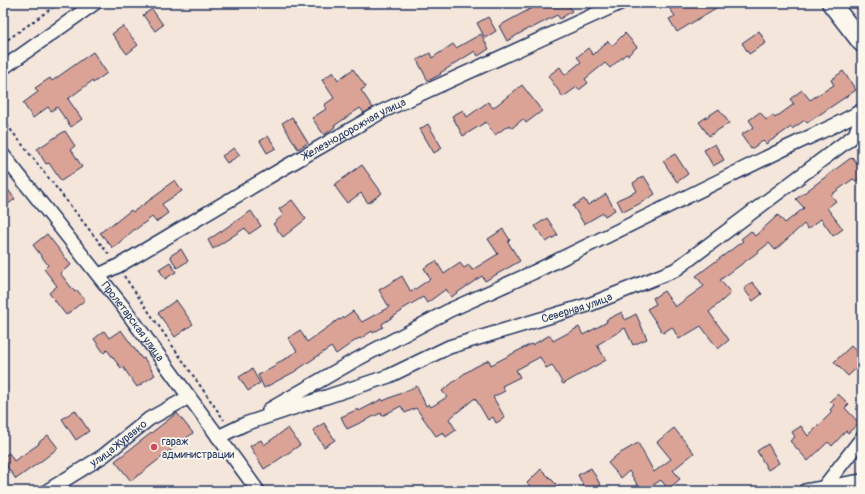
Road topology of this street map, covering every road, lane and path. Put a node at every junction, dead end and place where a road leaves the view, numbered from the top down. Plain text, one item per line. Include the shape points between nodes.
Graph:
1 (59, 3) edge
2 (95, 3) edge
3 (620, 3) edge
4 (831, 3) edge
5 (859, 3) edge
6 (862, 7) edge
7 (3, 43) edge
8 (862, 43) edge
9 (3, 68) edge
10 (859, 112) edge
11 (3, 120) edge
12 (3, 155) edge
13 (118, 266) junction
14 (98, 275) junction
15 (189, 397) junction
16 (245, 424) junction
17 (231, 431) junction
18 (218, 437) junction
19 (862, 438) edge
20 (862, 482) edge
21 (824, 487) junction
22 (47, 491) edge
23 (258, 491) edge
24 (806, 491) edge

1 - 7 path
2 - 9 street
3 - 13 street, Железнодорожная улица via 383,112
4 - 8 street
5 - 6 path
10 - 16 street, Северная улица via 534,272 450,310 352,362
10 - 16 street, Северная улица via 859,124 855,135 675,270 591,304 449,348 389,376
11 - 13 path
12 - 14 street, Пролетарская улица
13 - 14 street, Железнодорожная улица
13 - 17 path
14 - 15 street, Пролетарская улица
15 - 18 street, Пролетарская улица
15 - 22 street, улица Журавко via 149,419 103,456
16 - 17 street, Северная улица
17 - 18 street, Северная улица
18 - 23 street, Пролетарская улица
19 - 21 street
20 - 21 street
21 - 24 street

